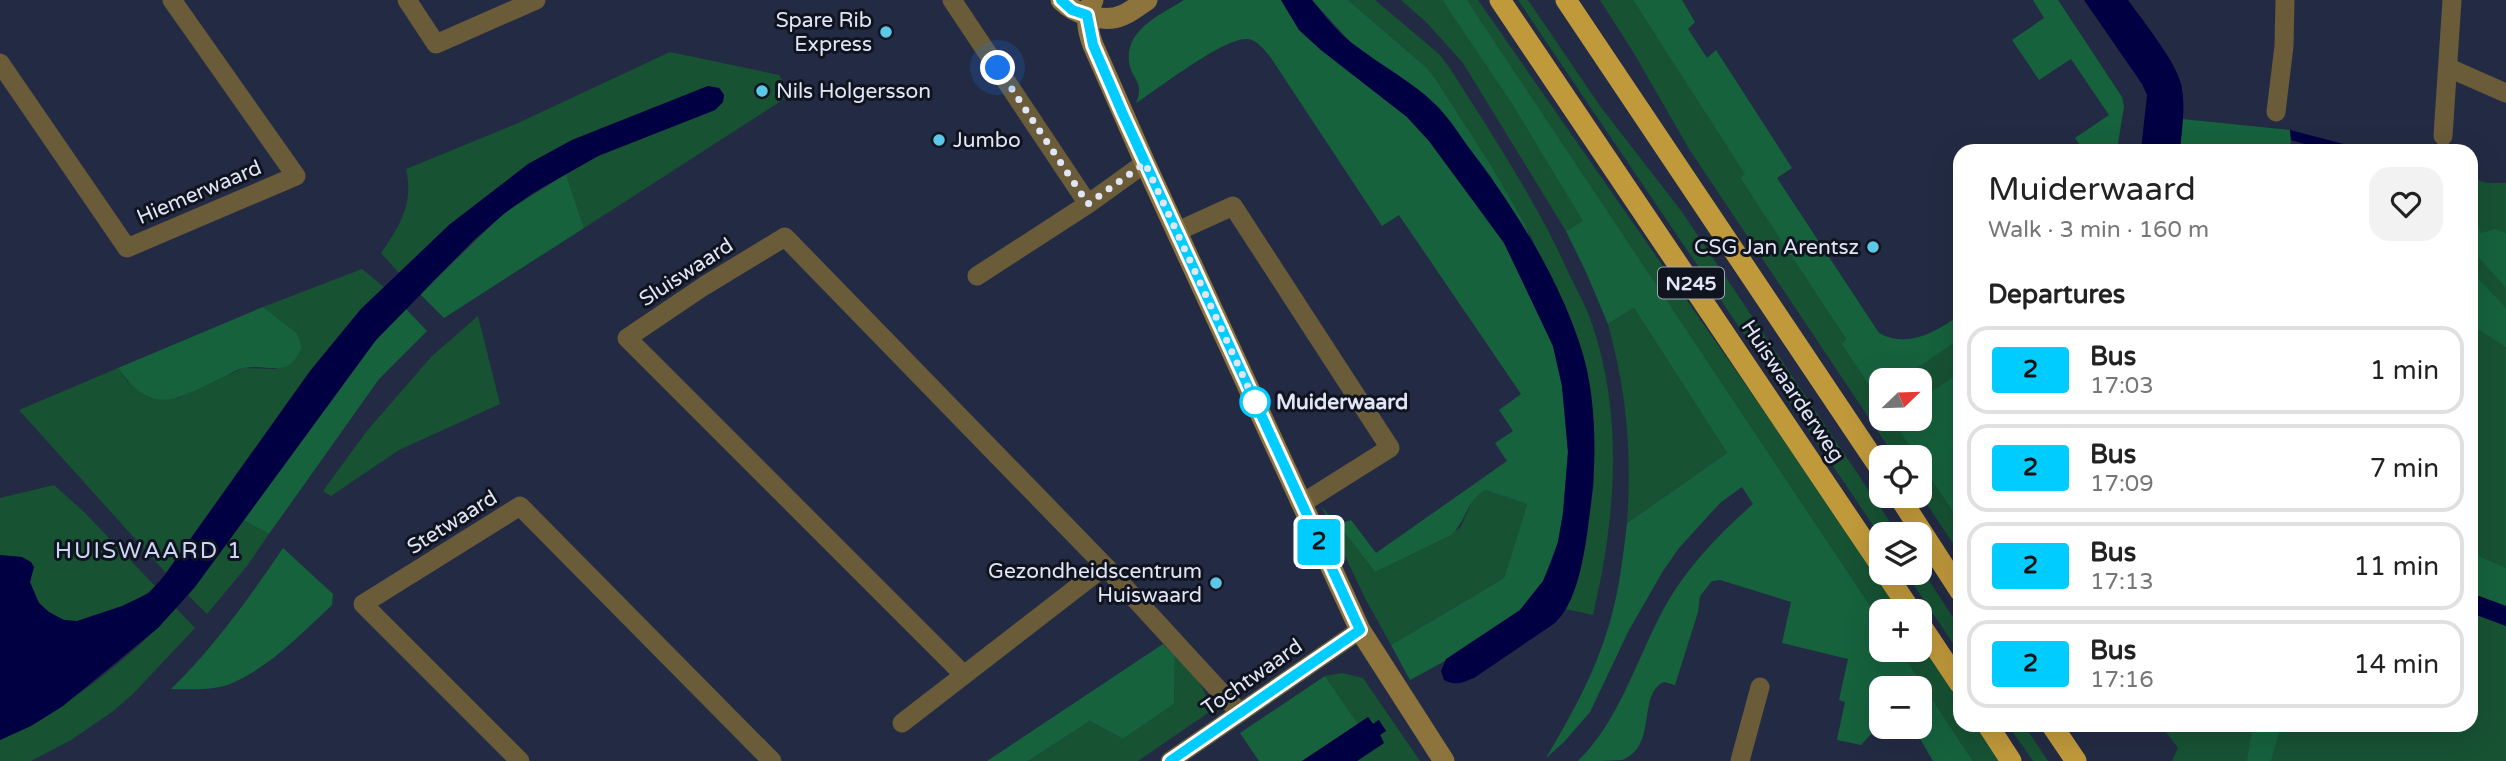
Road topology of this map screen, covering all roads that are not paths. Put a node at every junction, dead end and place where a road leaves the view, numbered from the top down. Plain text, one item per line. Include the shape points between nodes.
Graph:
1 (172, 0) edge
2 (407, 0) edge
3 (536, 0) edge
4 (952, 0) edge
5 (1061, 0) edge
6 (1147, 0) edge
7 (1500, 0) edge
8 (1566, 0) edge
9 (2284, 0) edge
10 (2452, 0) edge
11 (1090, 7) edge
12 (0, 63) edge
13 (2449, 68) junction
14 (2506, 93) edge
15 (2276, 112) dead end
16 (2443, 136) dead end
17 (1145, 163) junction
18 (1088, 204) junction
19 (1178, 232) junction
20 (977, 276) dead end
21 (1869, 452) edge
22 (1301, 504) junction
23 (1906, 508) edge
24 (1869, 548) edge
25 (1105, 566) junction
26 (1953, 580) edge
27 (1360, 630) junction
28 (1932, 642) edge
29 (1953, 674) edge
30 (964, 675) junction
31 (1760, 687) dead end
32 (1240, 713) junction
33 (902, 723) dead end
34 (1992, 732) edge
35 (2056, 732) edge
36 (520, 761) edge
37 (772, 761) edge
38 (1170, 761) edge
39 (1444, 761) edge
40 (1740, 761) edge
41 (2011, 761) edge
42 (2076, 761) edge

1 - 12 street, Hiemerwaard via 296,176 127,248
2 - 3 street via 436,44
4 - 18 street
5 - 11 street via 1072,10
6 - 11 street via 1122,16 1103,18
7 - 24 highway, Huiswaarderweg / N245
8 - 21 highway, Huiswaarderweg / N245
9 - 15 street
10 - 13 street
11 - 17 street via 1093,45
13 - 14 street
13 - 16 street
17 - 18 street
17 - 19 street
18 - 20 street
19 - 22 street
19 - 22 street via 1233,206 1390,448
22 - 27 street
23 - 26 highway
25 - 30 street
25 - 30 street, Sluiswaard via 785,237 627,338
25 - 32 street, Sluiswaard
27 - 32 street, Tochtwaard
27 - 39 street
28 - 29 highway
30 - 33 street
31 - 40 street
32 - 38 street, Tochtwaard
34 - 41 highway
35 - 42 highway
36 - 37 street, Stetwaard via 363,604 520,506

